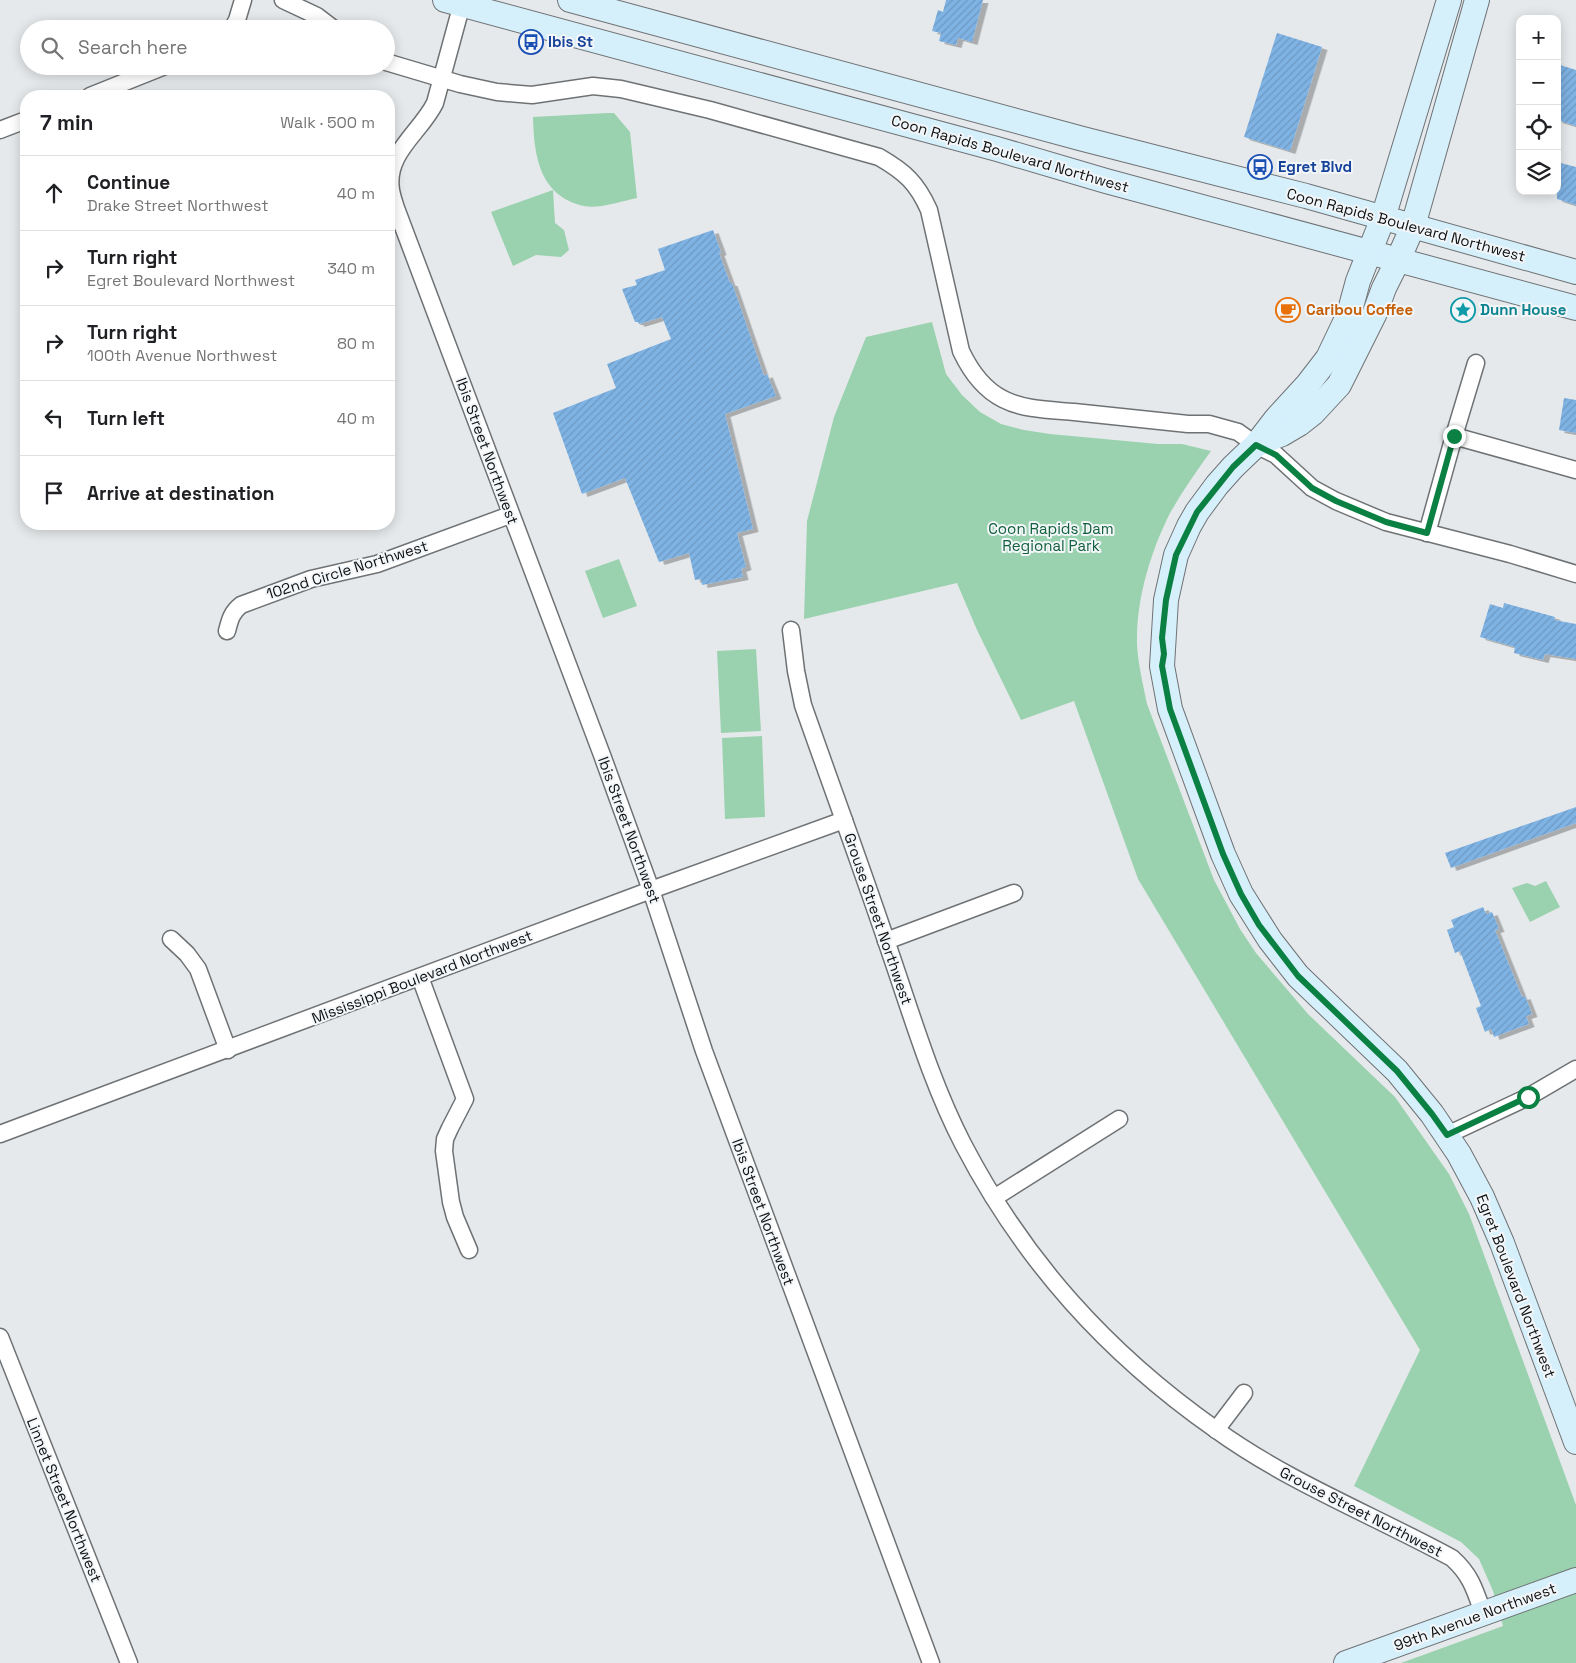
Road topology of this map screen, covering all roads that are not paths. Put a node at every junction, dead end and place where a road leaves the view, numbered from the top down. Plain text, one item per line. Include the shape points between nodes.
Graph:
1 (243, 0) edge
2 (283, 0) edge
3 (570, 0) edge
4 (1449, 0) edge
5 (1477, 0) edge
6 (456, 2) edge
7 (237, 20) edge
8 (322, 20) edge
9 (395, 64) edge
10 (143, 75) edge
11 (443, 77) junction
12 (105, 90) edge
13 (20, 122) edge
14 (0, 130) edge
15 (395, 162) edge
16 (395, 204) edge
17 (1383, 218) junction
18 (1413, 226) junction
19 (1369, 252) junction
20 (1398, 260) junction
21 (1576, 272) edge
22 (1576, 308) edge
23 (1476, 363) dead end
24 (1454, 436) junction
25 (1256, 445) junction
26 (1576, 470) edge
27 (510, 515) junction
28 (1427, 533) junction
29 (1576, 574) edge
30 (791, 630) dead end
31 (227, 631) dead end
32 (844, 820) junction
33 (650, 890) junction
34 (1014, 893) dead end
35 (171, 939) dead end
36 (886, 941) junction
37 (420, 977) junction
38 (228, 1050) junction
39 (1576, 1069) edge
40 (1119, 1119) dead end
41 (0, 1134) edge
42 (1447, 1135) junction
43 (994, 1198) junction
44 (469, 1250) dead end
45 (0, 1337) edge
46 (1244, 1393) dead end
47 (1216, 1430) junction
48 (1576, 1442) edge
49 (1576, 1580) edge
50 (1483, 1613) junction
51 (129, 1663) edge
52 (931, 1663) edge
53 (1346, 1663) edge

1 - 7 street
2 - 8 street
3 - 17 street, Coon Rapids Boulevard Northwest
4 - 17 street, Egret Boulevard Northwest
5 - 18 street, Egret Boulevard Northwest
6 - 11 street, Ibis Street Northwest
6 - 19 street, Coon Rapids Boulevard Northwest
9 - 11 street
10 - 12 street
11 - 15 street, Ibis Street Northwest via 430,114 404,145
11 - 25 street via 477,88 512,94 593,86 621,89 879,157 911,179 922,194 929,210 961,351 977,378 994,393 1011,403 1049,410 1226,427
13 - 14 street
16 - 27 street, Ibis Street Northwest
17 - 18 street, Coon Rapids Boulevard Northwest
17 - 19 street, Egret Boulevard Northwest
18 - 20 street, Egret Boulevard Northwest
18 - 21 street, Coon Rapids Boulevard Northwest
19 - 20 street, Coon Rapids Boulevard Northwest
19 - 25 street, Egret Boulevard Northwest via 1349,314 1328,358
20 - 22 street, Coon Rapids Boulevard Northwest
20 - 25 street, Egret Boulevard Northwest via 1339,385 1299,424
23 - 24 street
24 - 26 street
24 - 28 street
25 - 28 street via 1276,455 1312,488 1336,501 1386,522
25 - 42 street, Egret Boulevard Northwest via 1233,467 1197,512 1176,555 1162,638 1162,666 1170,709 1223,854 1259,925 1298,976 1397,1071
27 - 31 street, 102nd Circle Northwest via 377,564 311,578 241,605 230,618
27 - 33 street, Ibis Street Northwest
28 - 29 street
30 - 32 street, Grouse Street Northwest via 803,704
32 - 33 street, Mississippi Boulevard Northwest
32 - 36 street, Grouse Street Northwest
33 - 37 street, Mississippi Boulevard Northwest
33 - 52 street, Ibis Street Northwest via 707,1060
34 - 36 street
35 - 38 street via 198,969
36 - 43 street, Grouse Street Northwest via 942,1098 962,1143
37 - 38 street, Mississippi Boulevard Northwest
37 - 44 street via 465,1099 445,1139 444,1152 451,1202
38 - 41 street, Mississippi Boulevard Northwest
39 - 42 street via 1528,1097
40 - 43 street
42 - 48 street, Egret Boulevard Northwest via 1488,1210
43 - 47 street, Grouse Street Northwest via 1048,1275 1079,1312 1147,1378
45 - 51 street, Linnet Street Northwest
46 - 47 street
47 - 50 street, Grouse Street Northwest via 1260,1460 1452,1558 1464,1568 1472,1582
49 - 50 street, 99th Avenue Northwest
50 - 53 street, 99th Avenue Northwest

